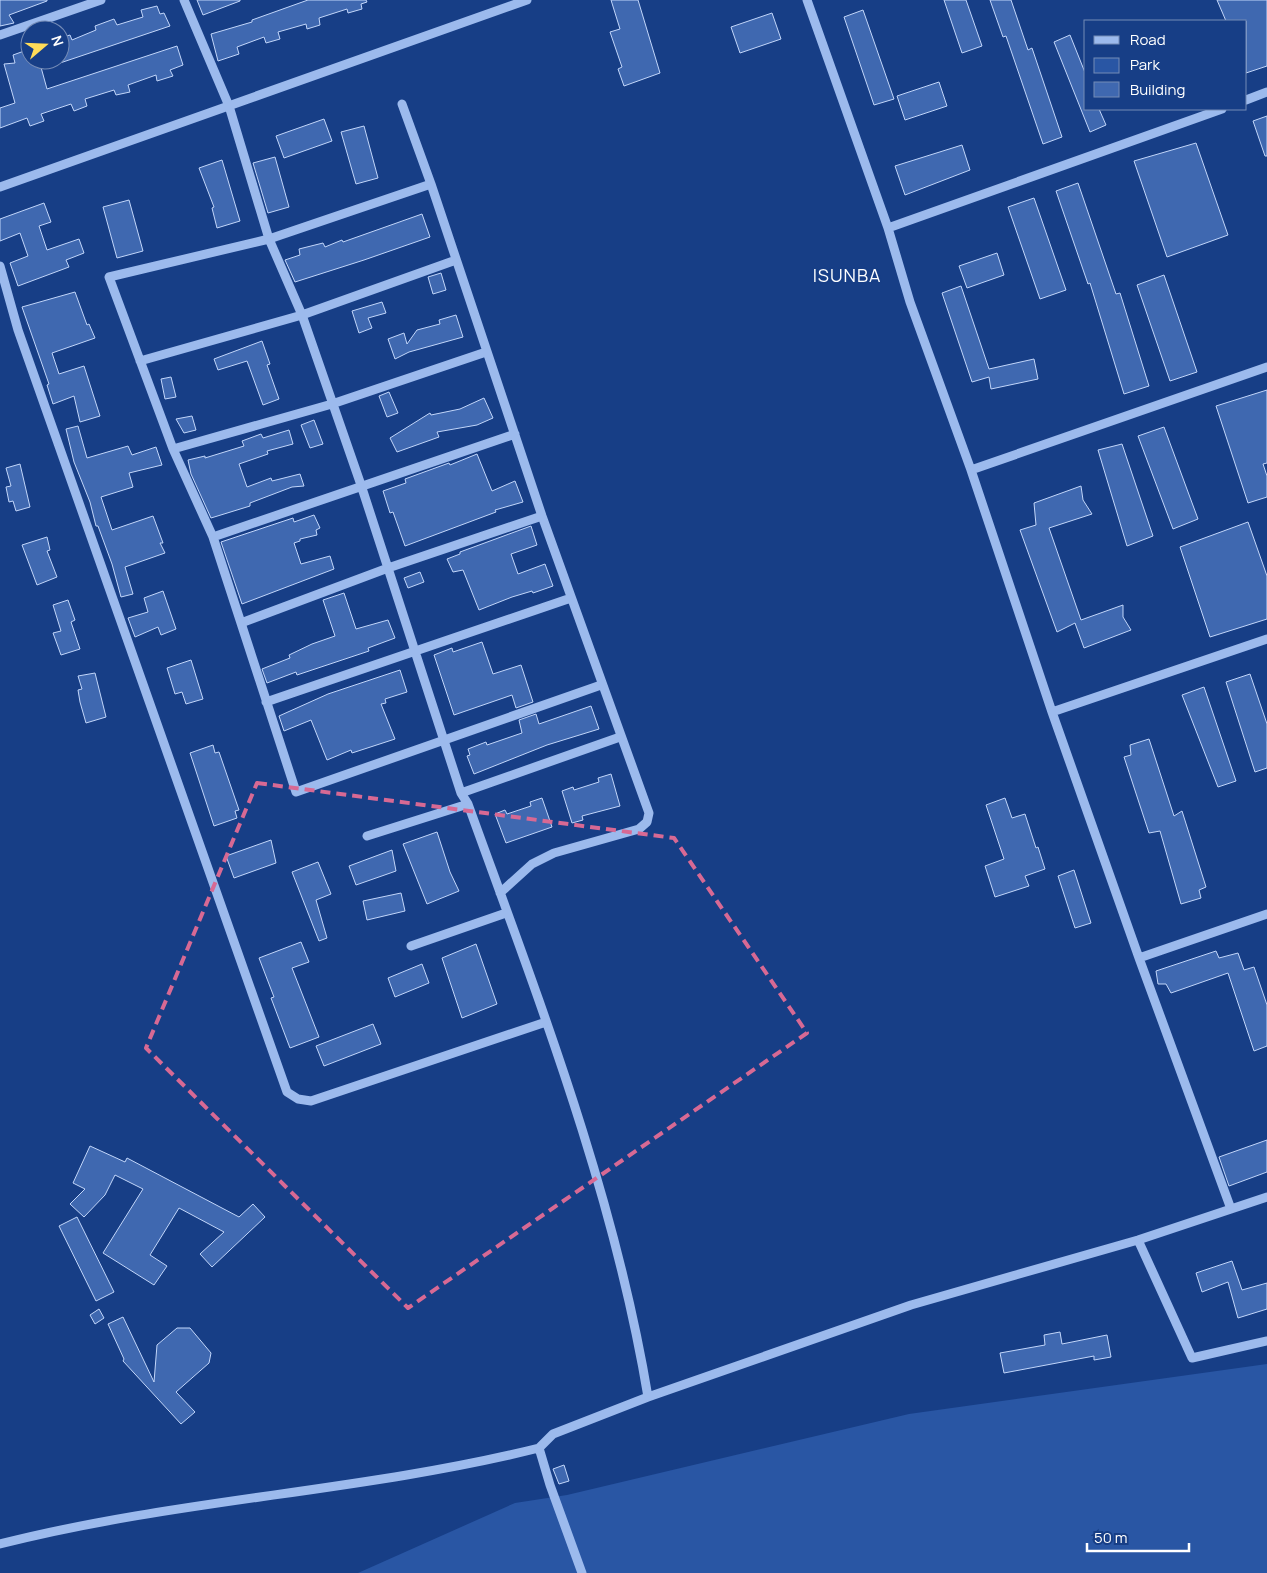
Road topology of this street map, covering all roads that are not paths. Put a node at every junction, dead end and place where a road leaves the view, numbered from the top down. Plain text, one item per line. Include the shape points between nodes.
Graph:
1 (102, 0) edge
2 (184, 0) edge
3 (527, 0) edge
4 (807, 0) edge
5 (0, 35) edge
6 (1267, 92) edge
7 (1247, 100) edge
8 (402, 104) dead end
9 (229, 106) junction
10 (1219, 110) edge
11 (431, 184) junction
12 (0, 187) edge
13 (888, 228) junction
14 (269, 239) junction
15 (456, 260) junction
16 (0, 266) edge
17 (302, 315) junction
18 (486, 352) junction
19 (140, 361) junction
20 (1267, 367) edge
21 (332, 404) junction
22 (515, 434) junction
23 (173, 449) junction
24 (972, 470) junction
25 (361, 485) junction
26 (542, 516) junction
27 (213, 537) junction
28 (388, 568) junction
29 (571, 598) junction
30 (241, 623) junction
31 (1267, 639) edge
32 (414, 650) junction
33 (601, 685) junction
34 (266, 702) junction
35 (1052, 712) junction
36 (620, 737) junction
37 (445, 740) junction
38 (461, 793) junction
39 (468, 804) junction
40 (367, 836) dead end
41 (500, 893) junction
42 (506, 913) junction
43 (1267, 914) edge
44 (411, 946) dead end
45 (1139, 958) junction
46 (546, 1022) junction
47 (1267, 1197) edge
48 (1231, 1209) junction
49 (1138, 1240) junction
50 (1267, 1341) edge
51 (648, 1397) junction
52 (539, 1448) junction
53 (0, 1544) edge
54 (582, 1573) edge

1 - 5 street
2 - 9 street
3 - 9 street
4 - 13 street
6 - 7 street
8 - 11 street
9 - 12 street
9 - 14 street
10 - 13 street
11 - 14 street
11 - 15 street
13 - 24 street via 910,302
14 - 17 street
14 - 19 street via 109,277
15 - 17 street
15 - 18 street
16 - 46 street via 18,330 287,1092 298,1100 312,1101
17 - 19 street
17 - 21 street
18 - 21 street
18 - 22 street
19 - 23 street
20 - 24 street
21 - 23 street
21 - 25 street
22 - 25 street
22 - 26 street
23 - 27 street
24 - 35 street
25 - 27 street
25 - 28 street
26 - 28 street
26 - 29 street
27 - 30 street
28 - 30 street
28 - 32 street
29 - 32 street
29 - 33 street
30 - 34 street
31 - 35 street
32 - 34 street
32 - 37 street
33 - 36 street
33 - 37 street
34 - 37 street via 296,792
35 - 45 street
36 - 38 street
36 - 41 street via 649,813 647,822 639,829 554,853 532,864
37 - 38 street
38 - 39 street
39 - 40 street
39 - 41 street
41 - 42 street
42 - 44 street
42 - 46 street
43 - 45 street
45 - 48 street
46 - 51 street via 585,1133 610,1224 639,1342
47 - 48 street
48 - 49 street
49 - 50 street via 1192,1358
49 - 51 street via 911,1305
51 - 52 street via 553,1434
52 - 53 street via 475,1464 193,1506 47,1532
52 - 54 street

